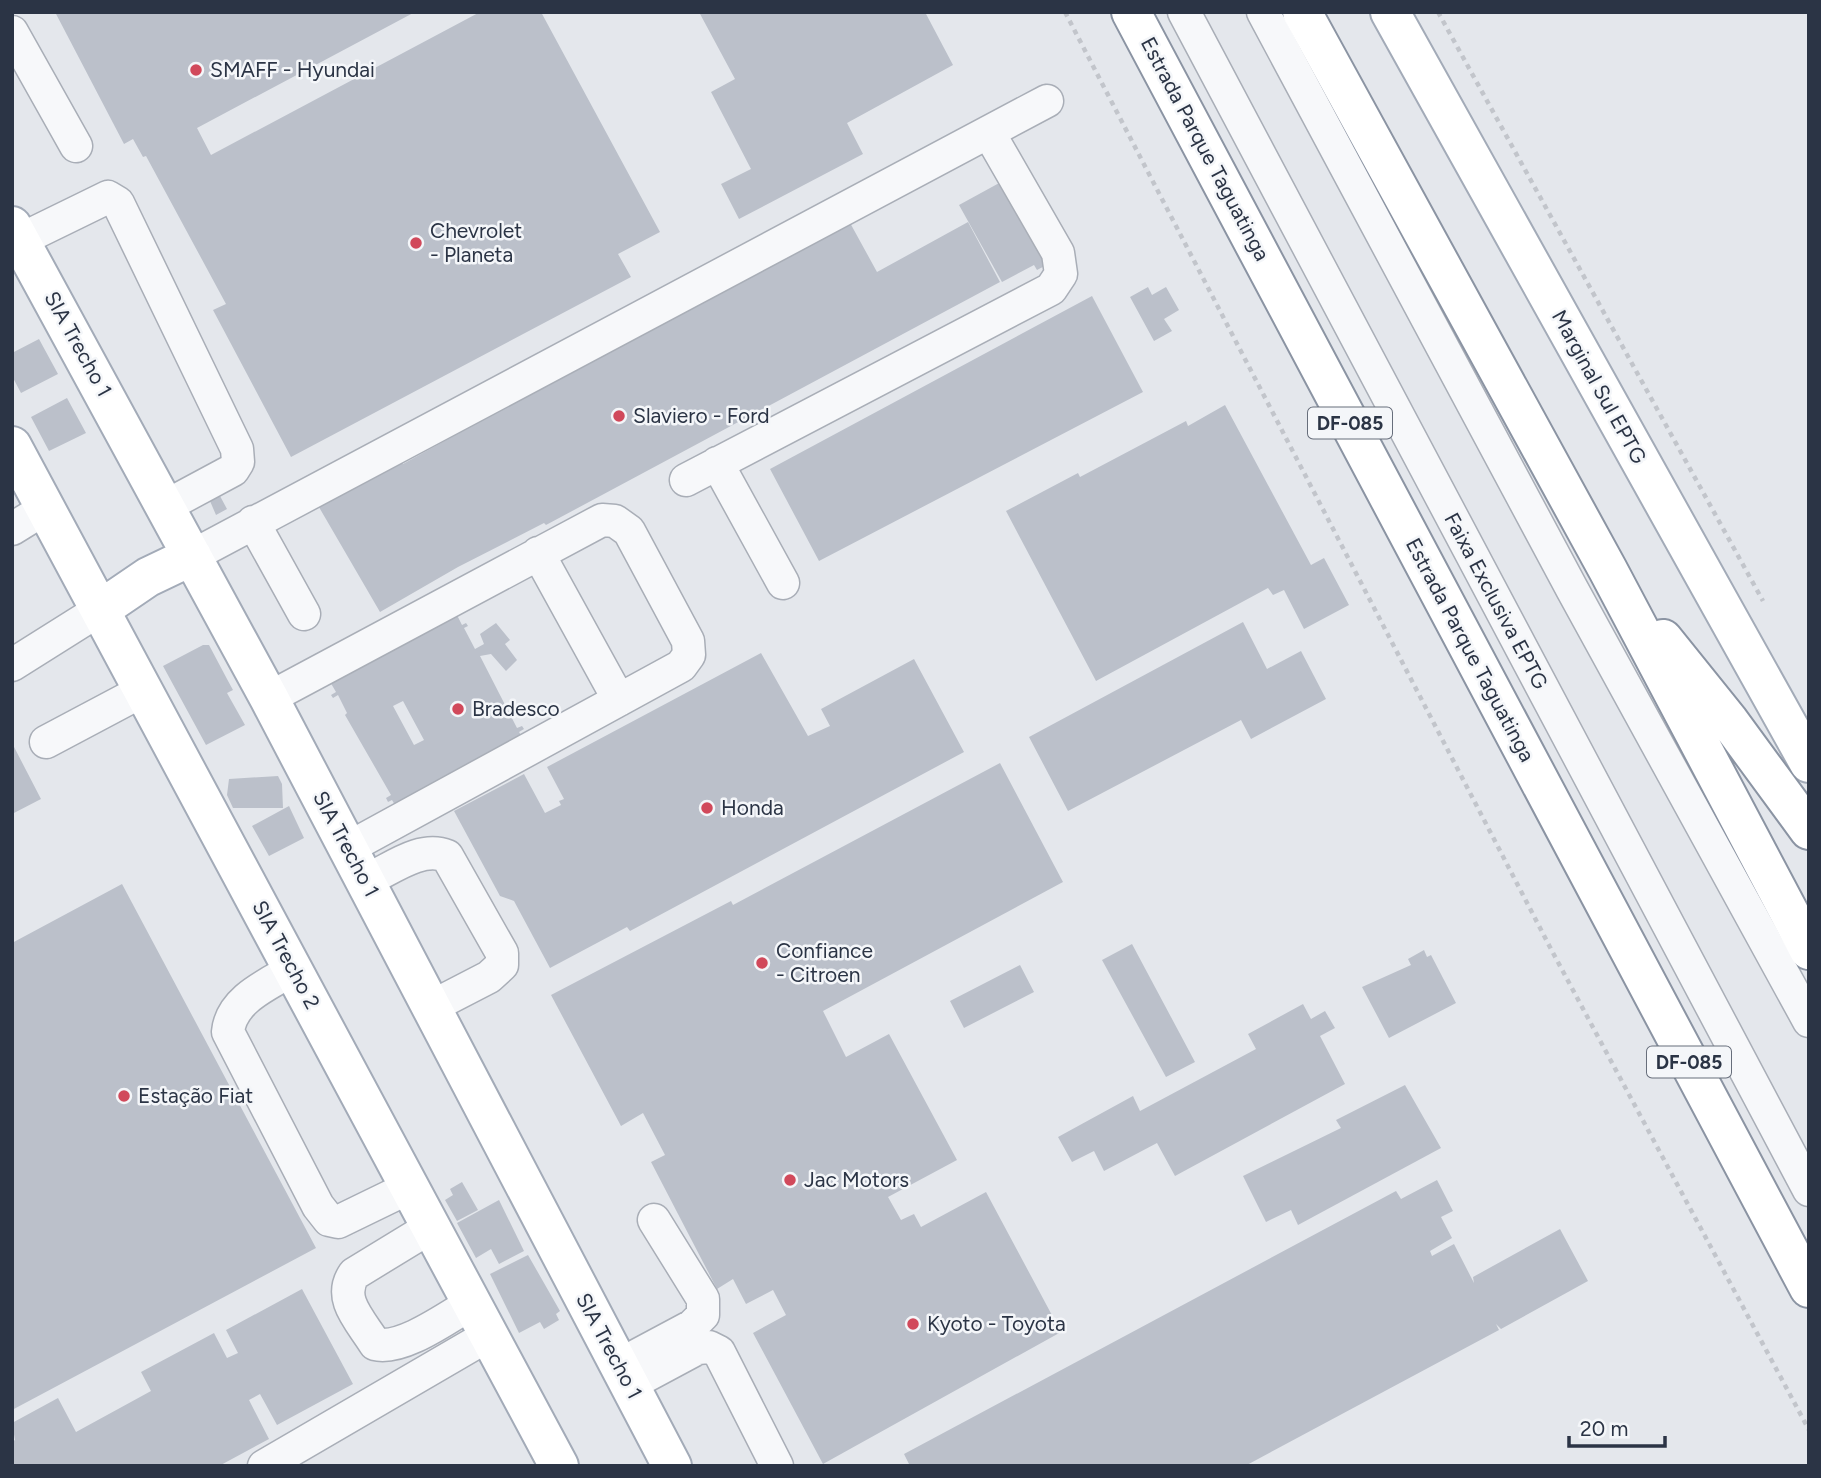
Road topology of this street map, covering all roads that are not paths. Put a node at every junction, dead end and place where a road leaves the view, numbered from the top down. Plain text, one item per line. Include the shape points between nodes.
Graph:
1 (1131, 12) edge
2 (1184, 12) edge
3 (1263, 12) edge
4 (1302, 12) edge
5 (1390, 12) edge
6 (12, 32) edge
7 (1047, 101) dead end
8 (989, 133) junction
9 (76, 146) dead end
10 (16, 233) edge
11 (717, 463) junction
12 (17, 467) edge
13 (686, 480) dead end
14 (166, 506) junction
15 (46, 508) junction
16 (253, 522) junction
17 (12, 529) edge
18 (538, 553) junction
19 (192, 556) junction
20 (1608, 570) junction
21 (783, 583) dead end
22 (101, 609) junction
23 (304, 614) dead end
24 (12, 665) edge
25 (144, 690) junction
26 (268, 698) junction
27 (619, 699) junction
28 (46, 742) dead end
29 (1809, 763) edge
30 (1809, 830) edge
31 (356, 864) junction
32 (1809, 950) edge
33 (294, 969) junction
34 (432, 1007) junction
35 (1809, 1021) edge
36 (410, 1187) junction
37 (1809, 1190) edge
38 (654, 1220) dead end
39 (431, 1227) junction
40 (1809, 1288) edge
41 (481, 1319) junction
42 (624, 1375) junction
43 (296, 1458) edge
44 (264, 1466) edge
45 (559, 1466) edge
46 (672, 1466) edge
47 (777, 1466) edge

1 - 40 main road, Estrada Parque Taguatinga / DF-085
2 - 37 lane, Faixa Exclusiva EPTG
3 - 35 lane
4 - 20 main road
5 - 29 main road, Marginal Sul EPTG
6 - 9 lane
7 - 8 lane
8 - 11 lane via 1058,253 1061,274 1051,289
8 - 16 lane
10 - 14 main road, SIA Trecho 1
10 - 14 lane via 108,197 118,203 237,449 233,470
11 - 13 lane
11 - 21 lane
12 - 15 main road, SIA Trecho 2
14 - 19 main road, SIA Trecho 1
15 - 17 lane
15 - 22 main road, SIA Trecho 2
16 - 19 lane
16 - 23 lane
18 - 26 lane
18 - 27 lane
18 - 27 lane via 602,520 615,521 629,531 688,640 689,655 681,666
19 - 22 main road via 148,576
19 - 26 main road, SIA Trecho 1
20 - 30 main road
20 - 32 main road
22 - 24 lane
22 - 25 main road, SIA Trecho 2
25 - 28 lane
25 - 33 main road, SIA Trecho 2
26 - 31 main road, SIA Trecho 1
27 - 31 lane
31 - 34 main road, SIA Trecho 1
31 - 34 lane via 434,851 447,856 502,953 502,965 489,977
33 - 36 main road, SIA Trecho 2
33 - 36 lane via 239,1006 230,1017 229,1032 318,1206 329,1220 338,1222
34 - 42 main road, SIA Trecho 1
36 - 39 main road, SIA Trecho 2
38 - 42 lane via 703,1300 703,1315
39 - 41 main road, SIA Trecho 2
39 - 41 lane via 354,1274 346,1296 375,1344 385,1347
41 - 43 lane
41 - 45 main road, SIA Trecho 2
42 - 46 main road, SIA Trecho 1
42 - 47 lane via 698,1348 719,1352
43 - 44 lane

